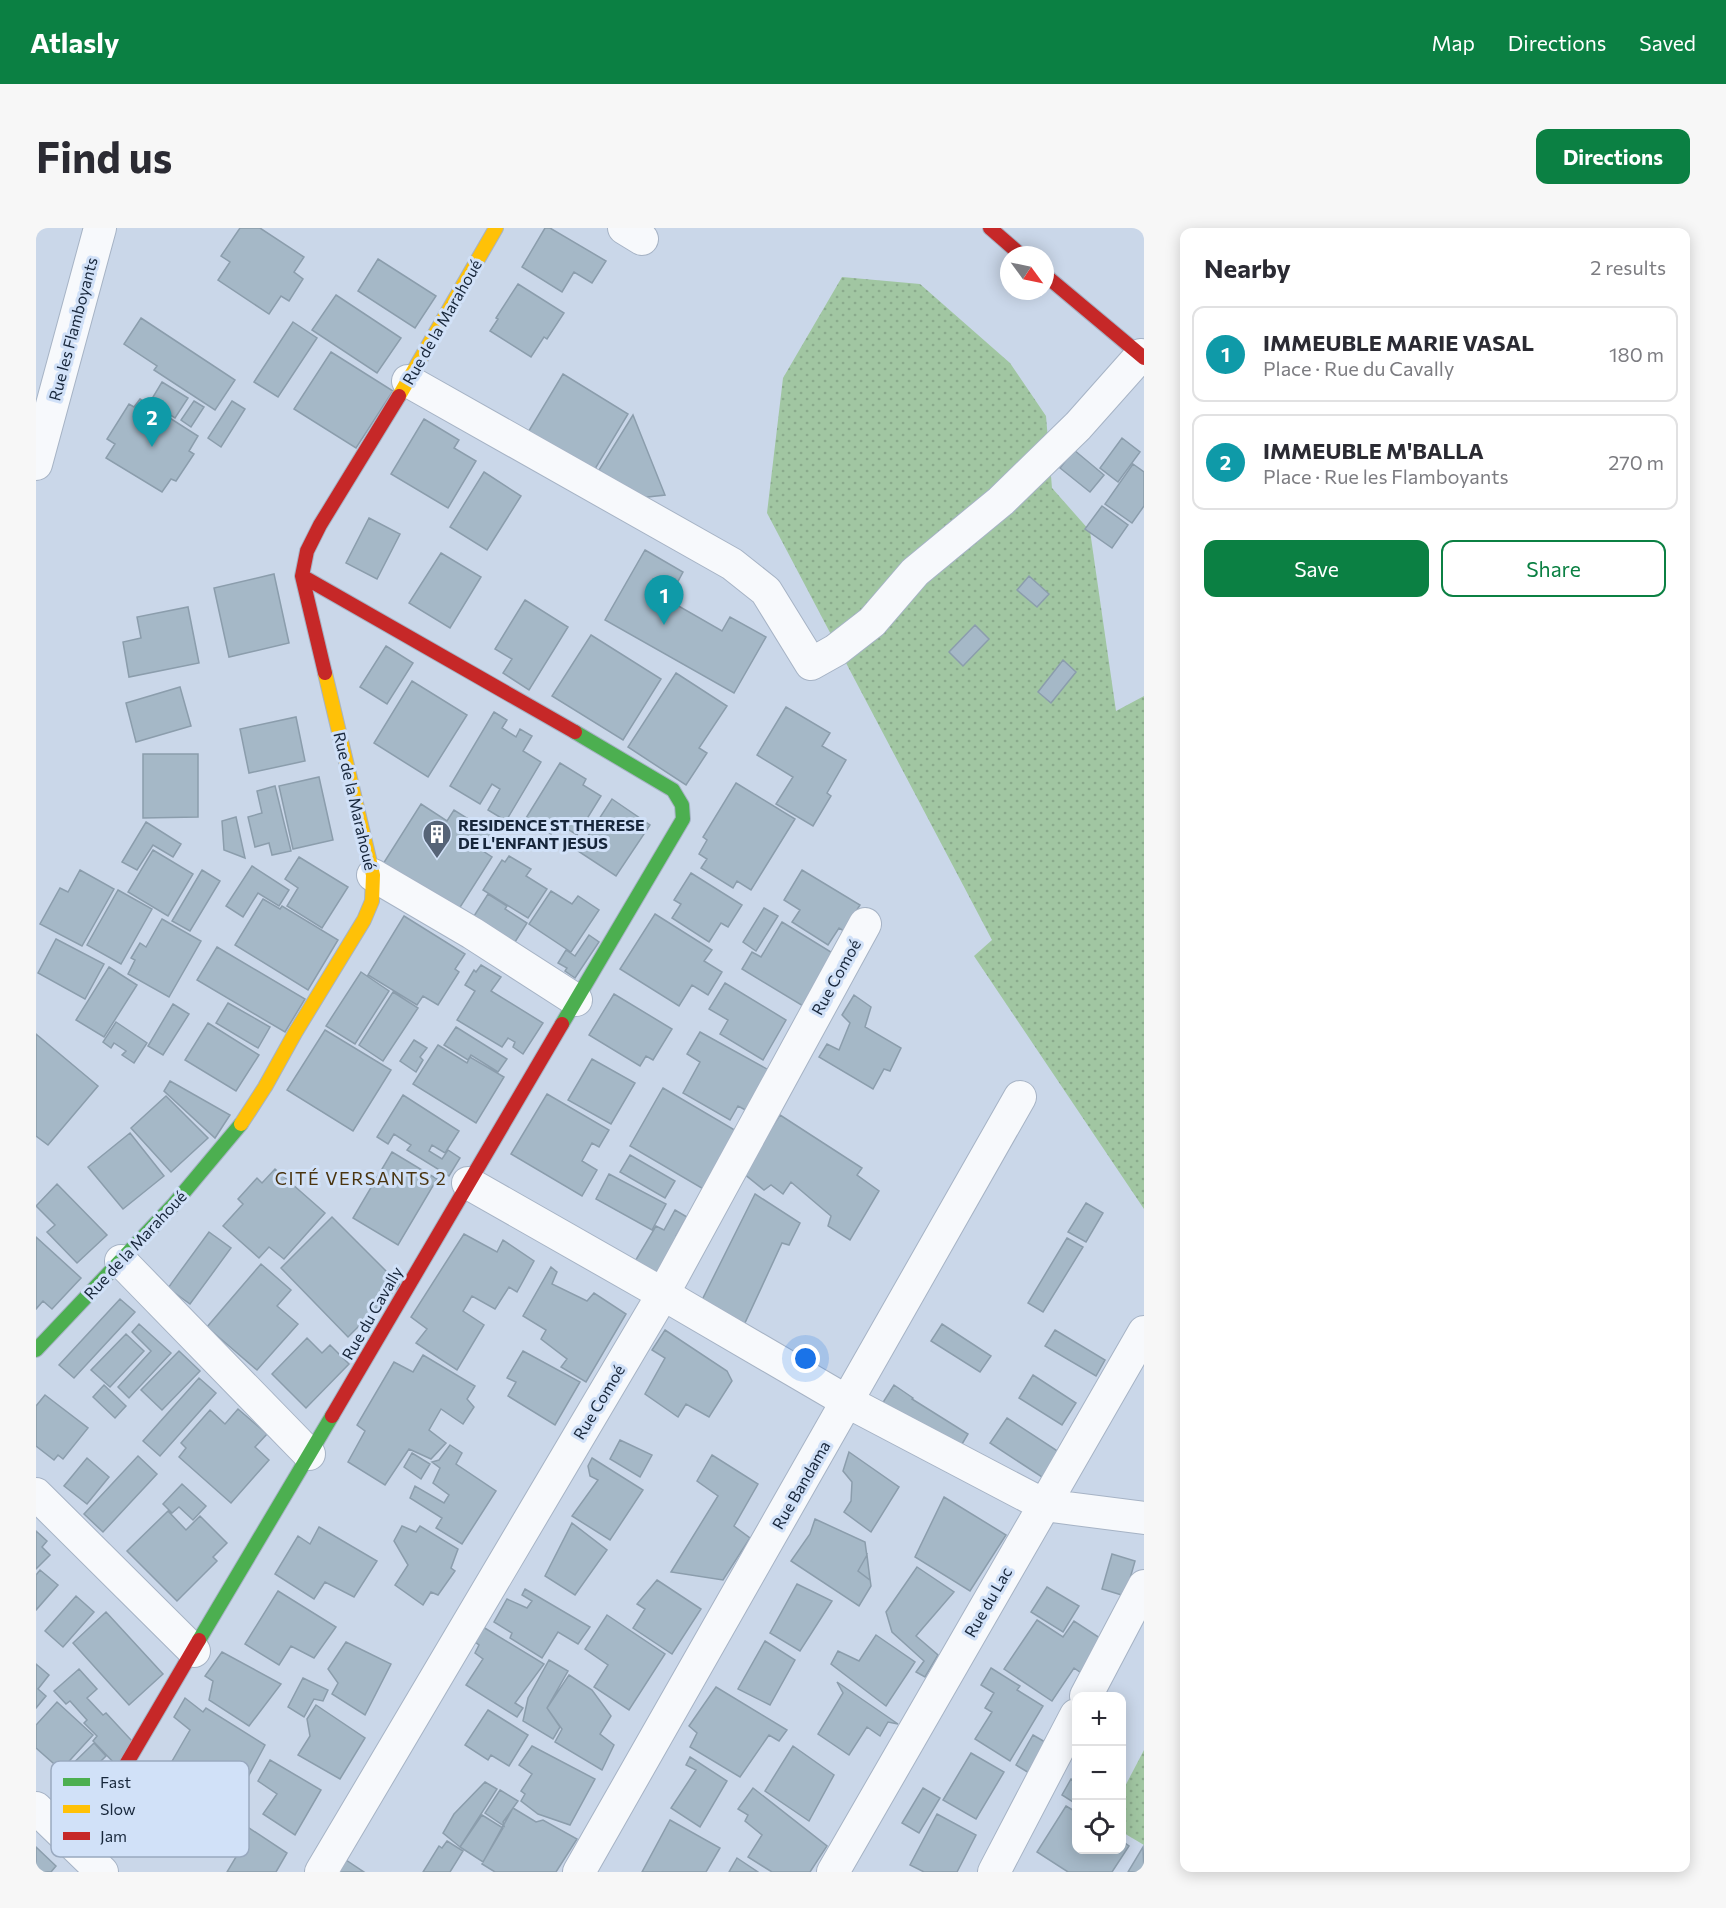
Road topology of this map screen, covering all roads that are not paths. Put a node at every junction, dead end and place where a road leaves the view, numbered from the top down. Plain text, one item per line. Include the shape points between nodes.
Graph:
1 (100, 228) edge
2 (496, 228) edge
3 (990, 228) edge
4 (1011, 246) edge
5 (1054, 283) edge
6 (1142, 356) edge
7 (408, 381) junction
8 (44, 404) edge
9 (36, 464) edge
10 (302, 576) junction
11 (373, 875) junction
12 (865, 924) dead end
13 (576, 1000) junction
14 (1020, 1097) dead end
15 (468, 1183) junction
16 (121, 1261) junction
17 (663, 1294) junction
18 (1144, 1332) edge
19 (36, 1350) edge
20 (848, 1402) junction
21 (309, 1454) junction
22 (36, 1494) edge
23 (1044, 1505) junction
24 (1144, 1518) edge
25 (1144, 1586) edge
26 (194, 1651) junction
27 (1088, 1692) edge
28 (1072, 1724) edge
29 (129, 1761) edge
30 (36, 1808) edge
31 (51, 1823) edge
32 (86, 1857) edge
33 (102, 1872) edge
34 (321, 1872) edge
35 (579, 1872) edge
36 (833, 1872) edge
37 (994, 1872) edge

1 - 8 street, Rue les Flamboyants
2 - 7 street, Rue de la Marahoué
3 - 4 street
5 - 6 street
6 - 7 street via 1001,501 915,572 872,622 811,664 766,591 732,564
7 - 10 street, Rue de la Marahoué via 320,525 307,551
8 - 9 street, Rue les Flamboyants
10 - 11 street, Rue de la Marahoué
10 - 13 street, Rue du Cavally via 677,794 684,805 683,819
11 - 13 street
11 - 16 street, Rue de la Marahoué via 372,901 364,920 236,1132
12 - 17 street, Rue Comoé
13 - 15 street, Rue du Cavally
14 - 20 street, Rue Bandama
15 - 17 street
15 - 21 street, Rue du Cavally
16 - 19 street, Rue de la Marahoué
16 - 21 street
17 - 20 street
17 - 34 street, Rue Comoé
18 - 23 street, Rue du Lac
20 - 23 street
20 - 35 street, Rue Bandama
21 - 26 street, Rue du Cavally
22 - 26 street
23 - 24 street
23 - 36 street, Rue du Lac
25 - 27 street
26 - 29 street, Rue du Cavally
28 - 37 street
30 - 31 street
32 - 33 street

